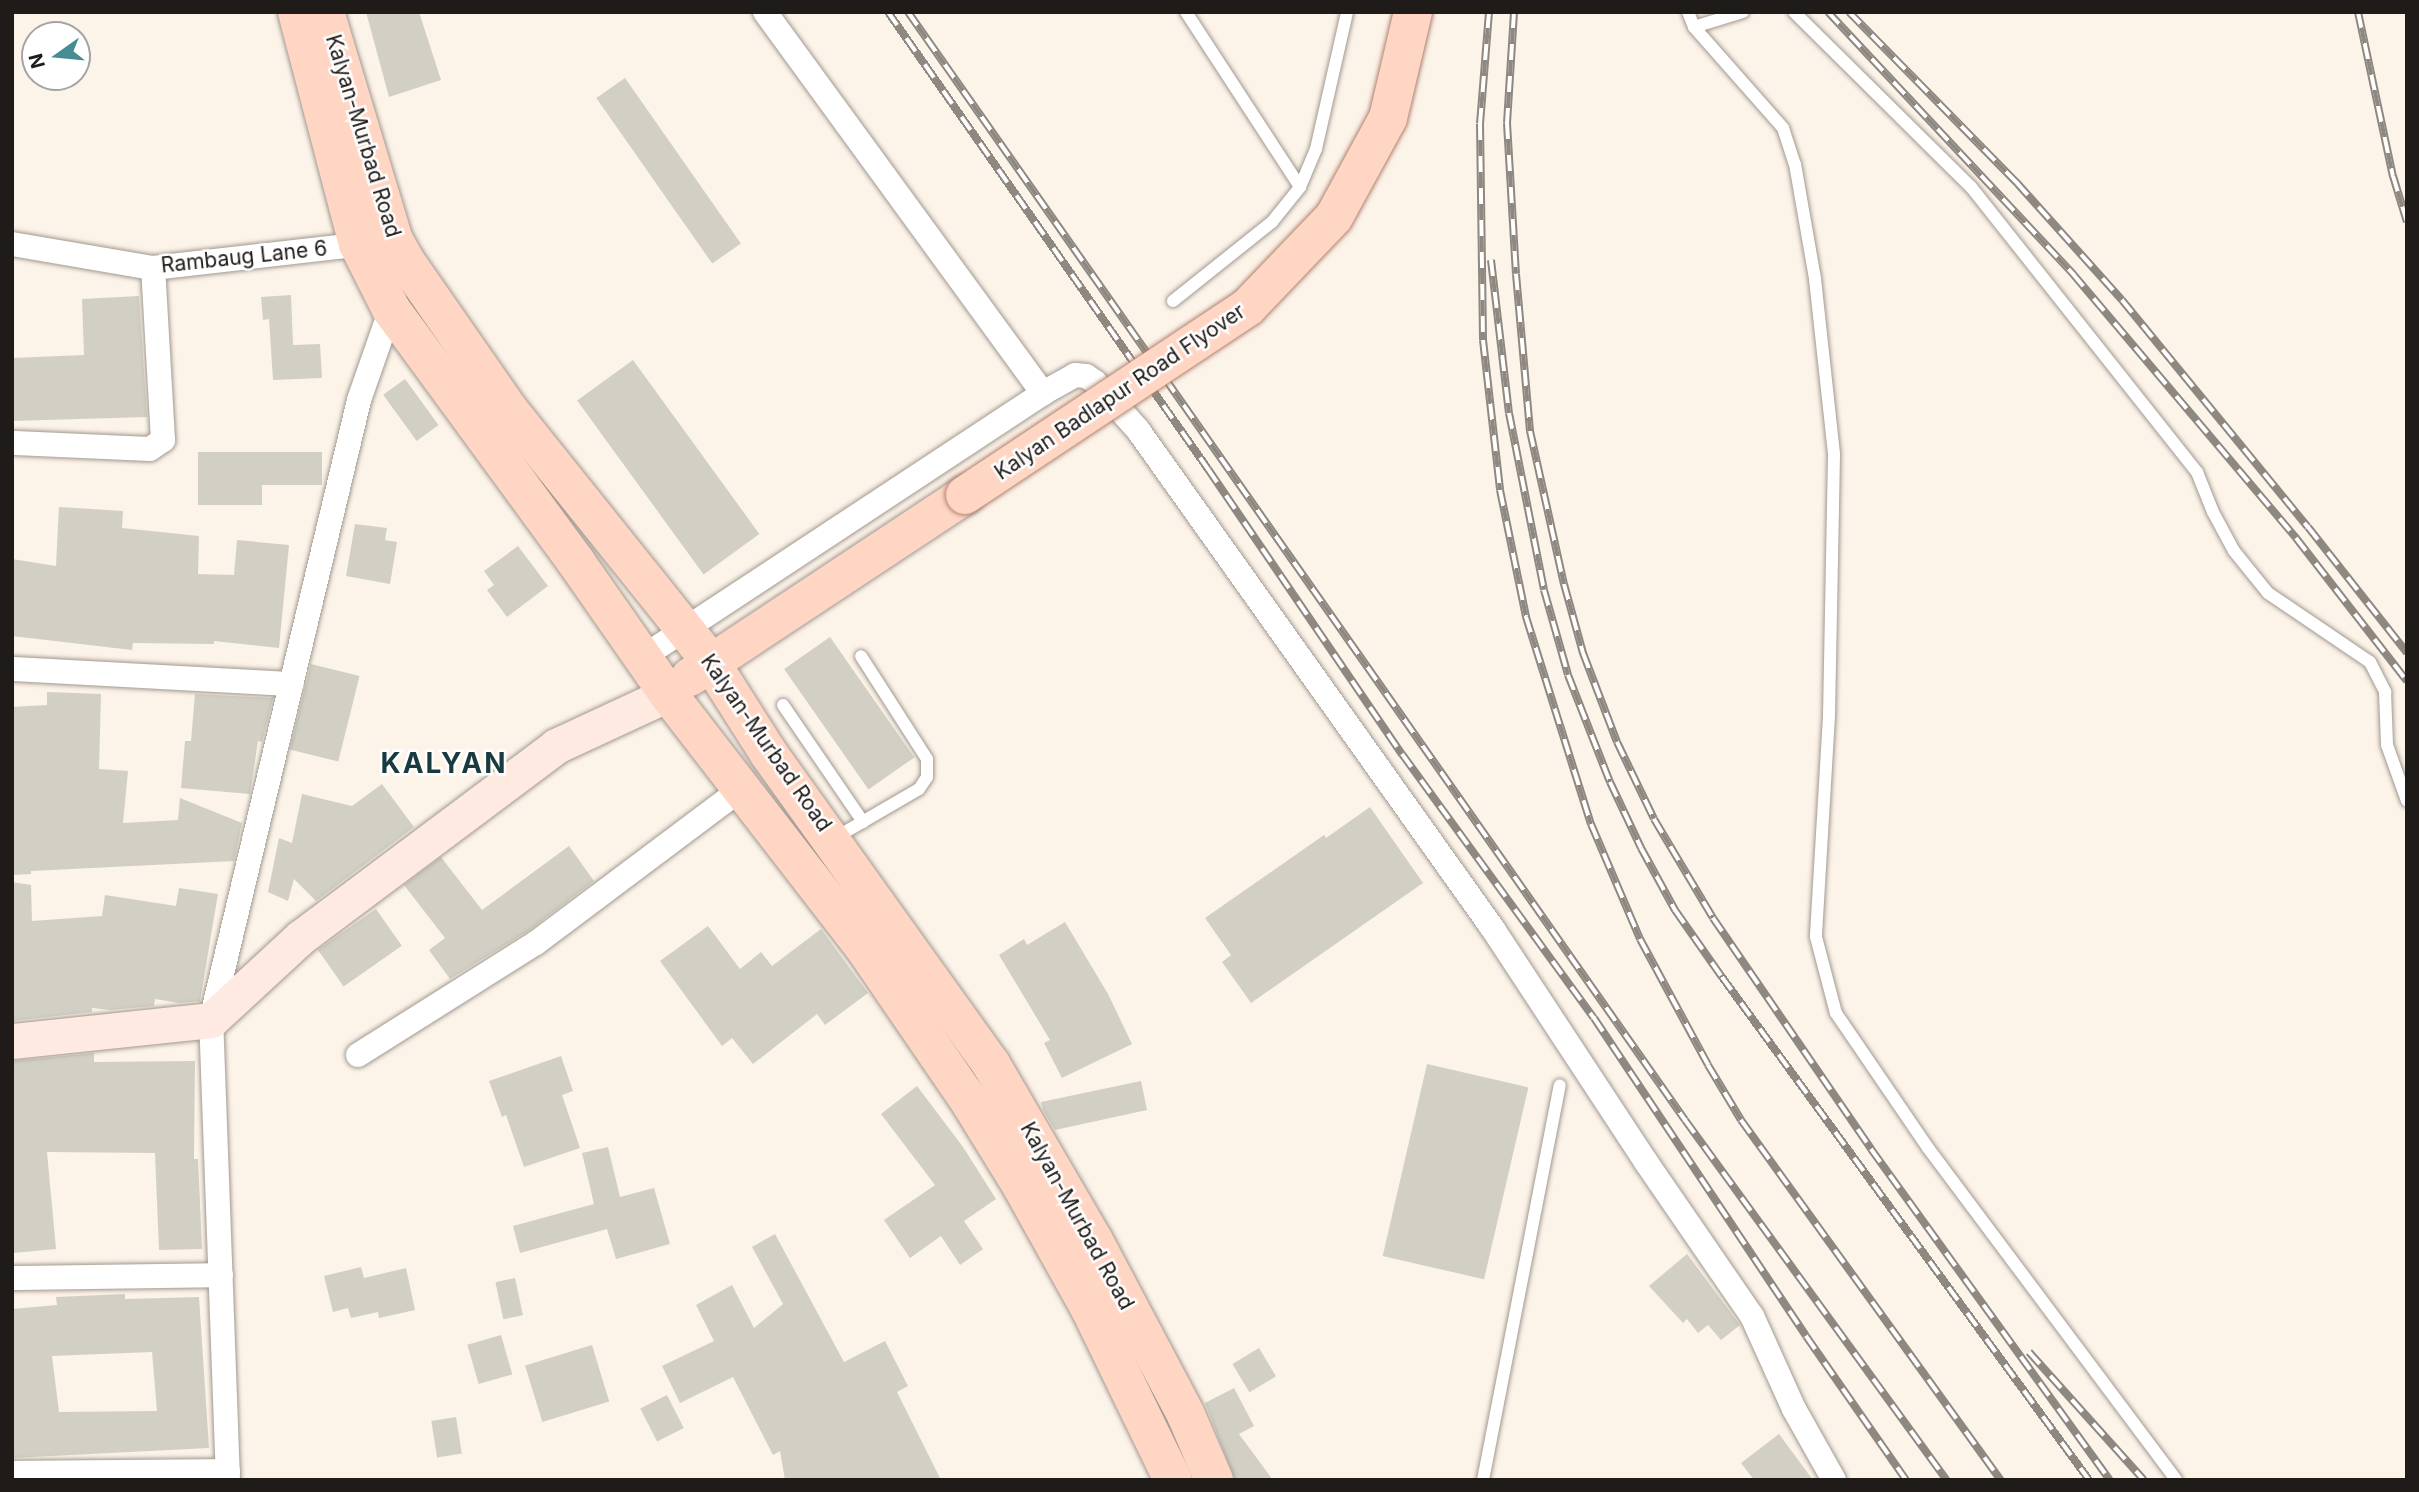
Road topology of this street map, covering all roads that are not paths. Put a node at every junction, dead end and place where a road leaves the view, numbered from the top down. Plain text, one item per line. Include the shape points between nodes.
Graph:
1 (297, 12) edge
2 (325, 12) edge
3 (765, 12) edge
4 (1186, 12) edge
5 (1347, 12) edge
6 (1413, 12) edge
7 (1688, 12) edge
8 (1743, 12) edge
9 (1794, 12) edge
10 (1694, 27) junction
11 (1300, 187) junction
12 (12, 244) edge
13 (386, 249) junction
14 (153, 268) junction
15 (1173, 302) dead end
16 (390, 309) junction
17 (1044, 393) junction
18 (15, 443) dead end
19 (684, 627) junction
20 (739, 645) junction
21 (861, 656) dead end
22 (643, 657) junction
23 (12, 669) edge
24 (292, 684) junction
25 (668, 694) junction
26 (783, 705) dead end
27 (741, 789) junction
28 (2407, 801) edge
29 (848, 830) junction
30 (211, 1020) junction
31 (12, 1041) edge
32 (358, 1055) dead end
33 (1560, 1085) dead end
34 (220, 1275) junction
35 (12, 1278) edge
36 (12, 1473) edge
37 (228, 1475) edge
38 (1172, 1480) edge
39 (1214, 1480) edge
40 (1483, 1480) edge
41 (1834, 1480) edge
42 (2176, 1480) edge

1 - 13 main road, Kalyan-Murbad Road
2 - 13 main road, Kalyan-Murbad Road
3 - 17 street
4 - 11 lane
5 - 11 lane via 1316,149
6 - 20 main road, Kalyan Badlapur Road Flyover, bridge via 1388,118 1334,217 1248,307
7 - 10 lane
8 - 10 lane
9 - 28 lane via 1971,187 2197,472 2234,551 2268,593 2370,662 2385,692 2387,745
10 - 42 lane via 1783,128 1795,164 1815,279 1834,455 1829,716 1816,937 1836,1013 1928,1147
11 - 15 lane via 1272,222
12 - 14 street, Rambaug Lane 6
13 - 14 street, Rambaug Lane 6
13 - 16 main road, Kalyan-Murbad Road
13 - 16 street
13 - 19 main road, Kalyan-Murbad Road
14 - 18 street via 163,440 150,449
16 - 22 main road, Kalyan-Murbad Road
16 - 24 street via 359,400
17 - 19 street
17 - 41 street via 1075,375 1086,376 1138,430 1493,929 1738,1294
19 - 20 main road, Kalyan-Murbad Road
19 - 22 street
20 - 25 main road, Kalyan Badlapur Road Flyover
20 - 29 main road, Kalyan-Murbad Road via 769,754
21 - 29 lane via 929,766 919,789
22 - 25 main road, Kalyan-Murbad Road
23 - 24 street
24 - 30 street
25 - 27 main road, Kalyan-Murbad Road
25 - 30 street via 556,746 301,937
26 - 29 lane
27 - 32 street via 536,943
27 - 38 main road, Kalyan-Murbad Road via 863,946 978,1116 1090,1309
29 - 39 main road, Kalyan-Murbad Road via 1093,1239 1186,1415
30 - 31 street
30 - 34 street
33 - 40 lane
34 - 35 street
34 - 37 street
36 - 37 street

